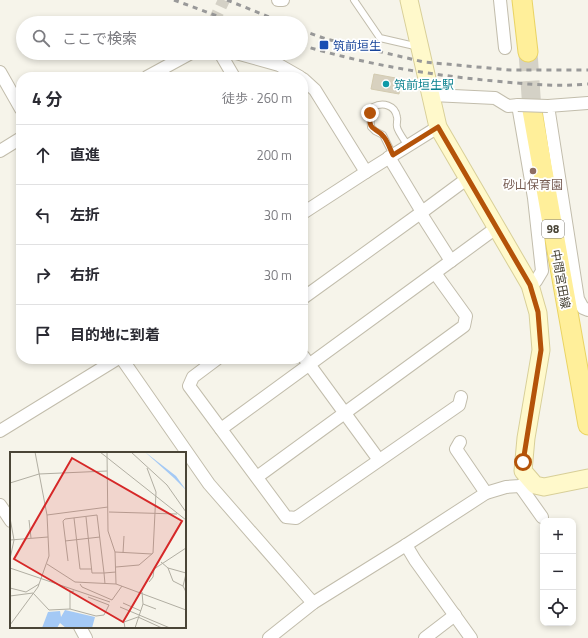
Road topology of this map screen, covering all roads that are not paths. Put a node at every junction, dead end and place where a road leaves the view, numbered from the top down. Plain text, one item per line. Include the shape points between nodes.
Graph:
1 (278, 0) edge
2 (283, 0) edge
3 (354, 0) edge
4 (409, 0) edge
5 (500, 0) edge
6 (522, 0) edge
7 (420, 48) junction
8 (505, 48) dead end
9 (528, 52) tunnel mouth
10 (178, 60) edge
11 (224, 60) edge
12 (261, 60) edge
13 (0, 72) edge
14 (156, 72) edge
15 (231, 72) edge
16 (291, 72) edge
17 (308, 84) edge
18 (432, 95) junction
19 (16, 100) edge
20 (588, 103) edge
21 (533, 107) junction
22 (438, 127) junction
23 (16, 141) edge
24 (408, 146) junction
25 (0, 151) edge
26 (391, 156) junction
27 (366, 172) junction
28 (468, 178) junction
29 (308, 210) edge
30 (422, 212) junction
31 (496, 228) junction
32 (451, 261) junction
33 (435, 272) junction
34 (530, 285) junction
35 (308, 294) edge
36 (588, 310) edge
37 (308, 359) edge
38 (308, 363) edge
39 (109, 364) edge
40 (125, 364) edge
41 (210, 364) edge
42 (301, 364) edge
43 (461, 397) dead end
44 (345, 413) junction
45 (588, 425) edge
46 (221, 429) junction
47 (0, 431) edge
48 (460, 442) dead end
49 (379, 460) junction
50 (257, 477) junction
51 (588, 478) edge
52 (524, 483) junction
53 (486, 493) junction
54 (0, 505) edge
55 (542, 517) dead end
56 (10, 520) edge
57 (406, 545) junction
58 (312, 603) junction
59 (455, 616) junction
60 (81, 628) edge
61 (86, 638) edge
62 (269, 638) edge
63 (425, 638) edge
64 (471, 638) edge

1 - 2 street
3 - 7 lane via 380,38
4 - 7 street
5 - 8 street
6 - 9 main road
7 - 18 street
10 - 14 street
11 - 15 street
12 - 16 street
13 - 19 street
17 - 27 street via 319,95
18 - 21 street via 495,98 508,106
18 - 22 street
20 - 21 street
21 - 34 street via 534,198 542,271
21 - 36 street via 578,299 582,308
21 - 45 main road, 中間宮田線 / 98
22 - 24 street
22 - 28 street
23 - 25 street
24 - 26 street
24 - 26 lane via 397,126 395,110 383,104 373,107 370,113 371,127 383,135
26 - 27 street
26 - 30 street
27 - 29 street
28 - 30 street
28 - 31 street
30 - 32 street
30 - 35 street
31 - 32 street
31 - 34 street
32 - 33 street
33 - 37 street
33 - 44 street via 466,316 464,326
34 - 52 street via 538,312 541,350 523,462
38 - 44 street
39 - 47 street
40 - 58 street via 209,484
41 - 46 street via 193,377 189,386
42 - 46 street
43 - 49 street via 459,405
44 - 49 street
44 - 50 street
46 - 50 street
48 - 53 street via 456,449
49 - 50 street via 296,518 286,517
51 - 52 street via 544,487
52 - 53 street
52 - 55 street
53 - 57 street
54 - 56 street
57 - 58 street
57 - 59 street
58 - 62 street
59 - 63 street
59 - 64 street
60 - 61 street

